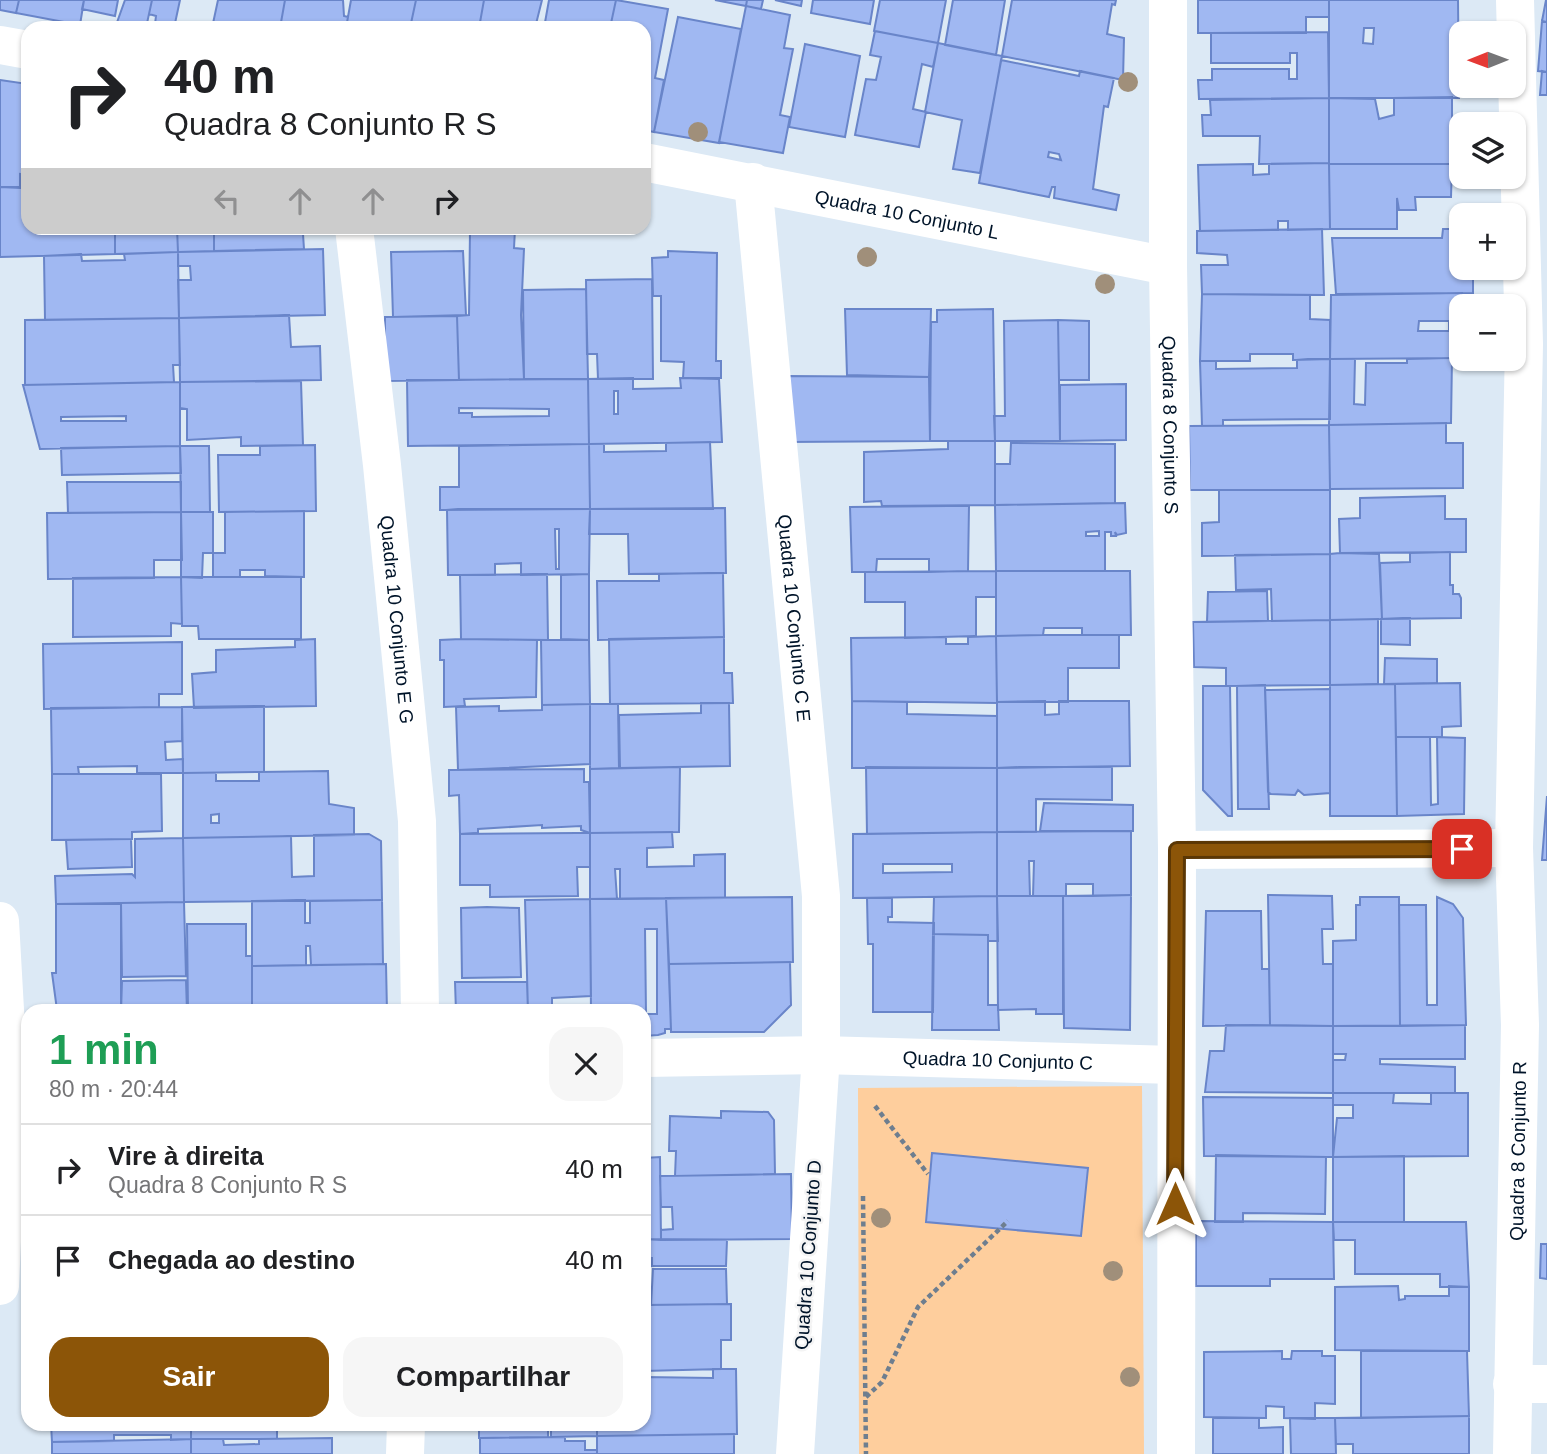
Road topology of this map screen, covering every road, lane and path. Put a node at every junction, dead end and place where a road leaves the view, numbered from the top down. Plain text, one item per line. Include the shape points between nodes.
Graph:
1 (1168, 0) edge
2 (1515, 0) edge
3 (0, 45) edge
4 (21, 49) edge
5 (651, 163) edge
6 (752, 182) junction
7 (355, 235) edge
8 (1168, 266) junction
9 (1536, 344) edge
10 (1532, 694) edge
11 (1514, 849) junction
12 (1177, 850) junction
13 (0, 921) edge
14 (420, 1004) edge
15 (1533, 1025) edge
16 (821, 1055) junction
17 (651, 1058) edge
18 (1174, 1065) junction
19 (12, 1080) edge
20 (880, 1098) dead end
21 (871, 1101) junction
22 (865, 1109) dead end
23 (928, 1174) dead end
24 (863, 1190) dead end
25 (1008, 1221) dead end
26 (0, 1286) edge
27 (1529, 1384) edge
28 (866, 1398) junction
29 (406, 1431) edge
30 (405, 1454) edge
31 (794, 1454) edge
32 (866, 1454) edge
33 (1176, 1454) edge
34 (1512, 1454) edge

1 - 8 street, Quadra 8 Conjunto S
2 - 9 street
3 - 4 street
5 - 6 street, Quadra 10 Conjunto L
6 - 8 street, Quadra 10 Conjunto L
6 - 16 street, Quadra 10 Conjunto C E via 821,896
7 - 14 street, Quadra 10 Conjunto E G via 417,821
8 - 12 street, Quadra 8 Conjunto S
9 - 10 street
10 - 11 street
11 - 12 street
11 - 15 street, Quadra 8 Conjunto R
12 - 18 street
13 - 19 street
15 - 27 street, Quadra 8 Conjunto R
16 - 17 street, Quadra 10 Conjunto C
16 - 18 street, Quadra 10 Conjunto C
16 - 31 street, Quadra 10 Conjunto D
18 - 33 street
19 - 26 street
20 - 21 path
21 - 22 path
21 - 23 path
24 - 28 path
25 - 28 path via 918,1307 881,1382
27 - 34 street, Quadra 8 Conjunto R
28 - 32 path
29 - 30 street

